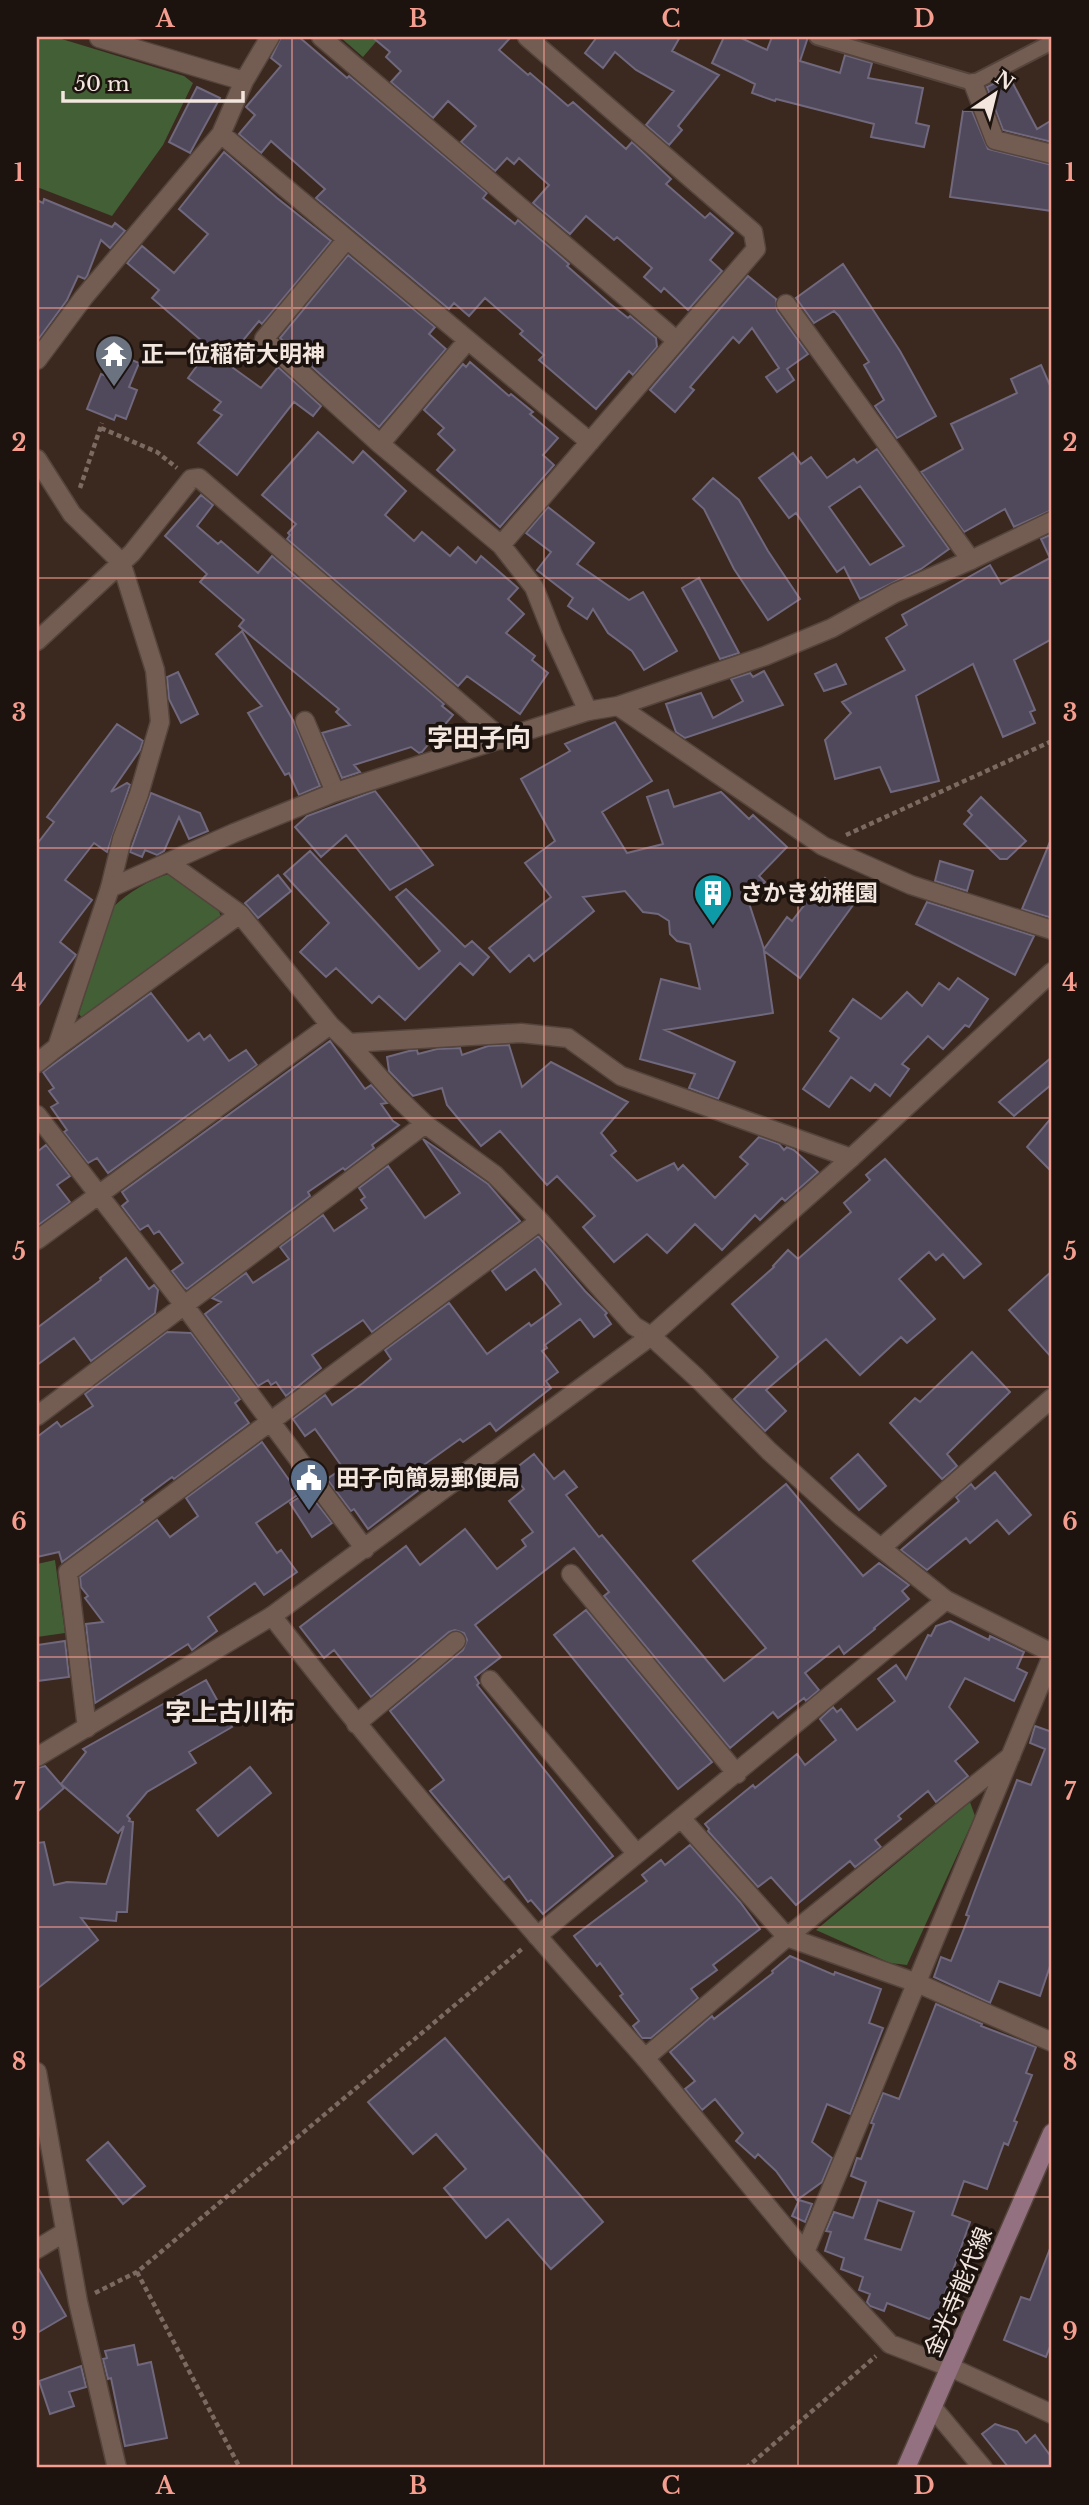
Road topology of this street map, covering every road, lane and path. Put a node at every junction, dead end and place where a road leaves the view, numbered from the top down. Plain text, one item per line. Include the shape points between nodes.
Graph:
1 (270, 37) edge
2 (321, 37) edge
3 (527, 37) edge
4 (817, 37) edge
5 (100, 38) edge
6 (1052, 42) edge
7 (244, 81) junction
8 (974, 83) junction
9 (221, 134) junction
10 (1052, 154) edge
11 (347, 239) junction
12 (786, 304) dead end
13 (468, 340) junction
14 (676, 340) junction
15 (37, 360) edge
16 (590, 442) junction
17 (380, 444) junction
18 (37, 459) edge
19 (191, 479) junction
20 (72, 514) junction
21 (1052, 521) edge
22 (501, 545) junction
23 (971, 560) junction
24 (121, 562) junction
25 (37, 640) edge
26 (618, 706) junction
27 (588, 712) junction
28 (305, 722) dead end
29 (503, 740) junction
30 (1052, 741) edge
31 (335, 792) junction
32 (823, 846) junction
33 (169, 863) junction
34 (110, 888) junction
35 (240, 914) junction
36 (1052, 930) edge
37 (1052, 972) edge
38 (330, 1025) junction
39 (349, 1043) junction
40 (57, 1047) junction
41 (37, 1063) edge
42 (37, 1115) edge
43 (425, 1124) junction
44 (851, 1157) junction
45 (98, 1194) junction
46 (540, 1222) junction
47 (37, 1240) edge
48 (184, 1305) junction
49 (650, 1336) junction
50 (1052, 1398) edge
51 (37, 1416) edge
52 (269, 1421) junction
53 (881, 1548) junction
54 (365, 1549) junction
55 (571, 1574) dead end
56 (946, 1600) junction
57 (272, 1616) junction
58 (456, 1641) dead end
59 (1052, 1655) edge
60 (490, 1680) dead end
61 (356, 1724) junction
62 (87, 1728) junction
63 (1013, 1754) junction
64 (37, 1757) edge
65 (737, 1774) junction
66 (681, 1818) junction
67 (637, 1854) junction
68 (537, 1936) junction
69 (787, 1937) junction
70 (917, 1983) junction
71 (1052, 2042) edge
72 (645, 2057) junction
73 (38, 2080) edge
74 (1052, 2133) edge
75 (65, 2232) junction
76 (37, 2249) edge
77 (805, 2252) junction
78 (137, 2272) junction
79 (78, 2302) junction
80 (890, 2344) junction
81 (951, 2368) junction
82 (933, 2408) junction
83 (1052, 2414) edge
84 (117, 2468) edge
85 (240, 2468) edge
86 (746, 2468) edge
87 (906, 2468) edge
88 (983, 2468) edge

1 - 7 street
2 - 14 street
3 - 14 street via 753,232 755,249
4 - 8 lane
5 - 7 street
6 - 8 lane
7 - 9 street
8 - 10 street via 995,140
9 - 11 street
9 - 15 street
11 - 13 street
11 - 17 street via 264,338
12 - 23 street
13 - 16 street
13 - 17 street
14 - 16 street
16 - 22 street
17 - 22 street
18 - 20 street
19 - 20 path via 157,452 102,426
19 - 24 street
19 - 29 street via 199,478
20 - 24 street
21 - 23 street
22 - 27 street via 534,587
23 - 26 street via 765,656
24 - 25 street
24 - 34 street via 155,670 160,722
26 - 27 street
26 - 32 street
27 - 29 street
28 - 31 street
29 - 31 street
30 - 32 path
31 - 33 street
32 - 36 street via 911,885
33 - 34 street
33 - 35 street
34 - 40 street
35 - 38 street
35 - 40 street
37 - 44 street
38 - 39 street
38 - 45 street
39 - 43 street
39 - 44 street via 521,1033 568,1038 621,1076
40 - 41 street
42 - 45 street
43 - 46 street via 495,1175
43 - 48 street
44 - 49 street
45 - 47 street
45 - 48 street
46 - 49 street via 634,1326
46 - 52 street
48 - 51 street
48 - 52 street
49 - 53 street via 769,1451
49 - 54 street
50 - 53 street
52 - 54 street
52 - 62 street via 68,1572
53 - 56 street
54 - 57 street
55 - 65 street
56 - 59 street
56 - 65 street
57 - 61 street
57 - 62 street
58 - 61 street
59 - 63 street
60 - 67 street
61 - 68 street
62 - 64 street
63 - 69 street
63 - 70 street
65 - 66 street
66 - 67 street
66 - 69 street
67 - 68 street
68 - 72 street
68 - 78 path
69 - 70 street
69 - 72 street
70 - 71 street
70 - 77 street
72 - 77 street
73 - 75 street
74 - 81 main road, 金光寺能代線
75 - 76 street
75 - 79 street
77 - 80 street
78 - 79 path
78 - 85 path
79 - 84 street
80 - 81 street
80 - 86 path
81 - 82 main road, 金光寺能代線
81 - 83 street
82 - 87 main road, 金光寺能代線
82 - 88 street

